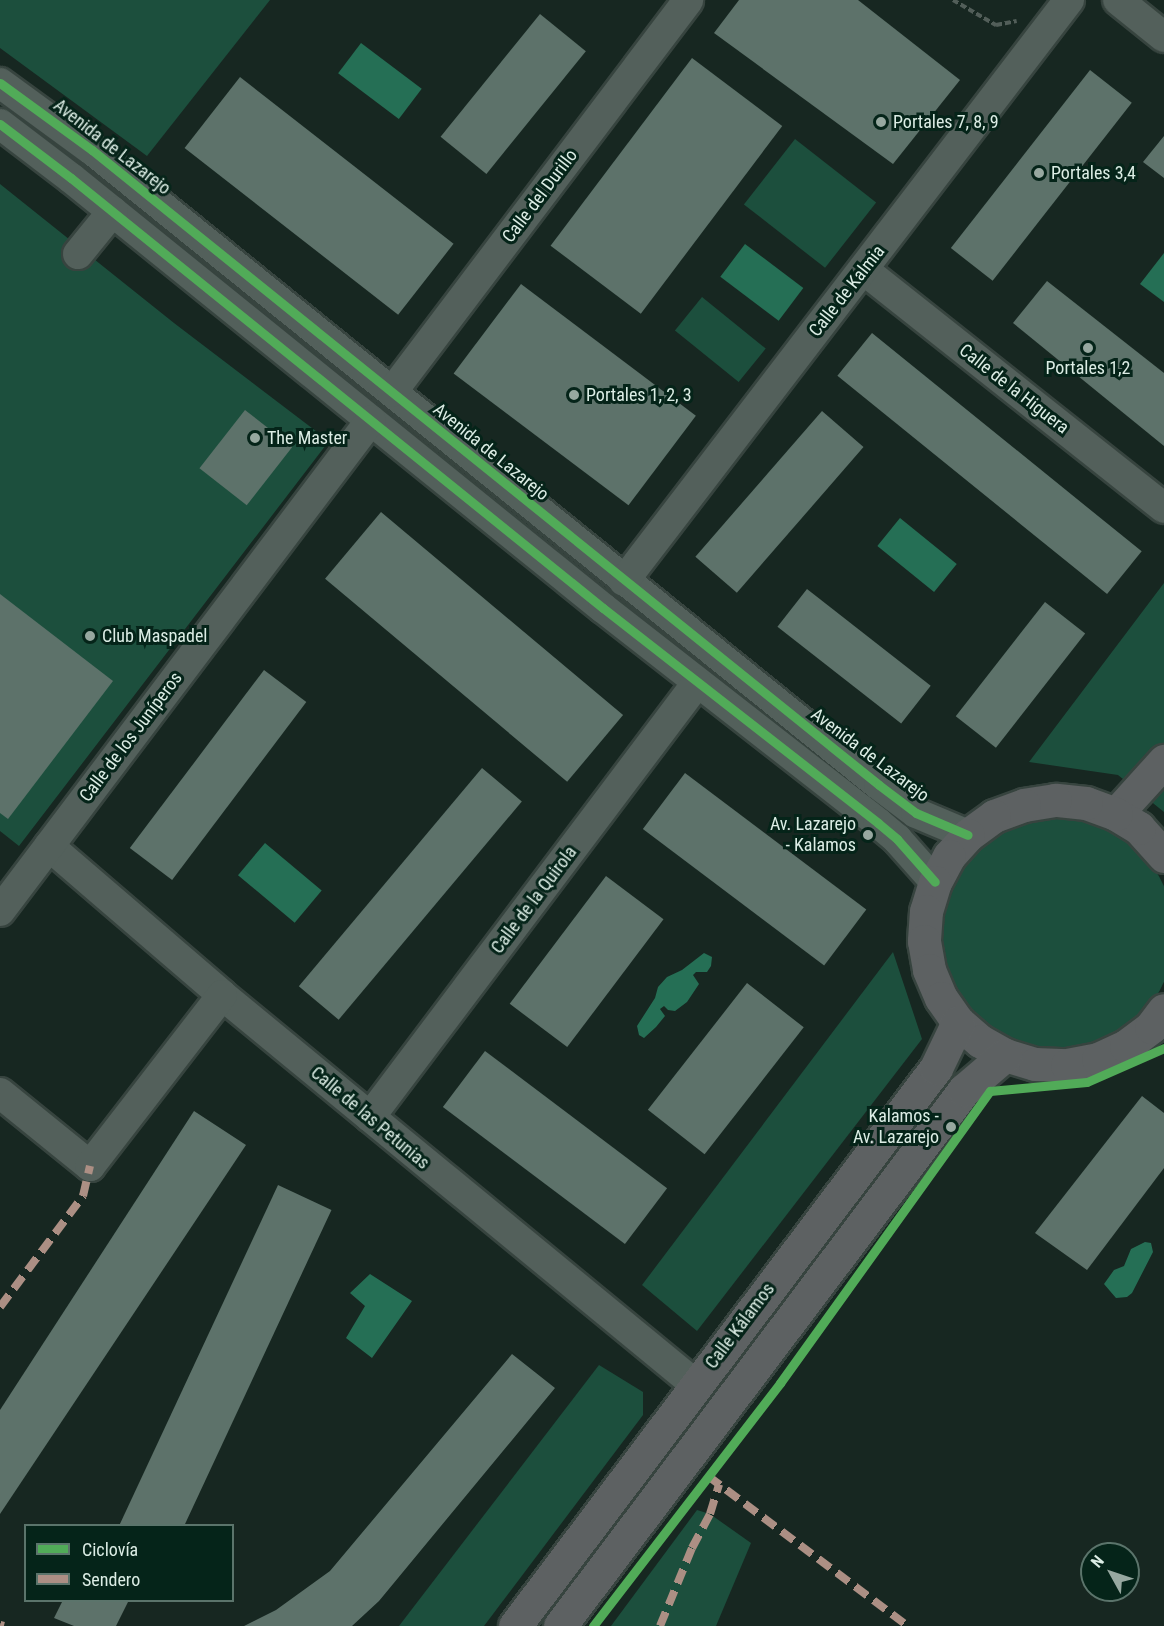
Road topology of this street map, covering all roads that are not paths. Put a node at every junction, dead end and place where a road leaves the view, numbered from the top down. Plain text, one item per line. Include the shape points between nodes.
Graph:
1 (688, 0) edge
2 (1118, 0) edge
3 (1065, 5) edge
4 (1164, 37) edge
5 (0, 83) edge
6 (0, 124) edge
7 (113, 212) junction
8 (78, 254) dead end
9 (864, 270) junction
10 (392, 393) junction
11 (371, 420) junction
12 (1164, 508) edge
13 (624, 581) junction
14 (698, 683) junction
15 (1164, 761) edge
16 (1116, 814) junction
17 (968, 835) junction
18 (49, 846) junction
19 (1162, 846) edge
20 (934, 882) junction
21 (0, 911) edge
22 (222, 995) junction
23 (958, 1022) junction
24 (1160, 1023) edge
25 (1005, 1055) junction
26 (0, 1094) edge
27 (370, 1117) junction
28 (696, 1385) junction
29 (515, 1626) edge
30 (560, 1626) edge

1 - 10 street, Calle del Durillo
2 - 4 street
3 - 9 street, Calle de Kalmia
5 - 10 street, Avenida de Lazarejo via 92,150
6 - 7 street
7 - 8 street
7 - 11 street
9 - 12 street, Calle de la Higuera
9 - 13 street, Calle de Kalmia
10 - 13 street, Avenida de Lazarejo
11 - 14 street
11 - 18 street, Calle de los Juníperos
13 - 17 street, Avenida de Lazarejo via 916,813
14 - 20 street via 884,828
14 - 27 street, Calle de la Quirola
15 - 16 main road
16 - 17 main road via 1086,803 1044,802 994,816
16 - 19 main road
17 - 20 main road via 949,856
18 - 21 street, Calle de los Juníperos
18 - 22 street, Calle de las Petunias
20 - 23 main road via 924,940 929,970 941,998
22 - 26 street via 90,1166
22 - 27 street, Calle de las Petunias
23 - 25 main road
23 - 28 main road, Calle Kálamos via 936,1068
24 - 25 main road via 1098,1059 1067,1065 1035,1064
25 - 30 main road, Calle Kálamos via 964,1090
27 - 28 street, Calle de las Petunias
28 - 29 main road, Calle Kálamos

